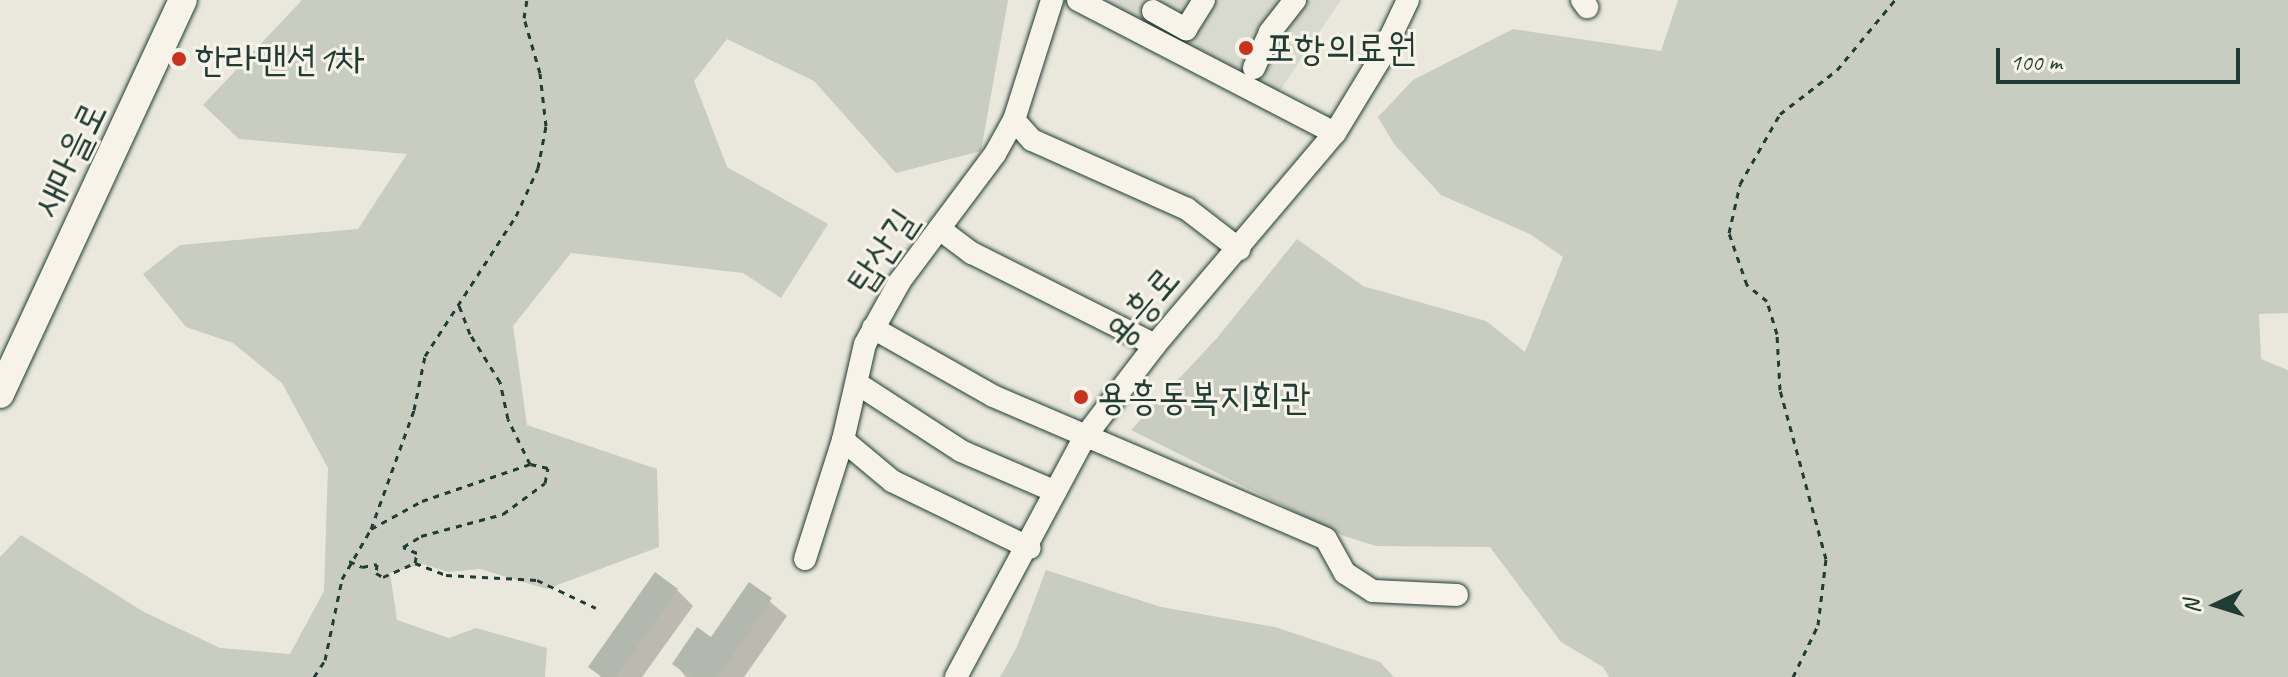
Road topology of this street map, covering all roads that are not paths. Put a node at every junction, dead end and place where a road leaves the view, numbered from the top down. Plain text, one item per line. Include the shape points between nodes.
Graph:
1 (183, 0) edge
2 (1052, 0) edge
3 (1078, 0) edge
4 (1204, 0) edge
5 (1295, 0) edge
6 (1408, 0) edge
7 (1153, 11) dead end
8 (1254, 68) dead end
9 (1014, 120) junction
10 (1335, 133) junction
11 (941, 230) junction
12 (1239, 249) junction
13 (873, 328) junction
14 (1155, 345) junction
15 (858, 384) junction
16 (0, 394) edge
17 (1084, 438) junction
18 (843, 440) junction
19 (1056, 492) junction
20 (1030, 548) junction
21 (805, 559) dead end
22 (1457, 595) dead end
23 (956, 677) edge

1 - 16 main road, 새마을로
2 - 9 street, 탑산길
3 - 10 street
4 - 7 street via 1186,29
5 - 8 street via 1270,32
6 - 10 street, 용흥로
9 - 11 street, 탑산길
9 - 12 street via 1032,140 1187,209
10 - 12 street, 용흥로
11 - 13 street, 탑산길 via 900,281
11 - 14 street via 972,253
12 - 14 street, 용흥로
13 - 15 street, 탑산길
13 - 17 street via 993,396
14 - 17 street, 용흥로
15 - 18 street, 탑산길
15 - 19 street via 961,451
17 - 19 street, 용흥로
17 - 22 street via 1326,539 1345,573 1373,591
18 - 20 street via 892,481
18 - 21 street, 탑산길
19 - 20 street, 용흥로
20 - 23 street, 용흥로

